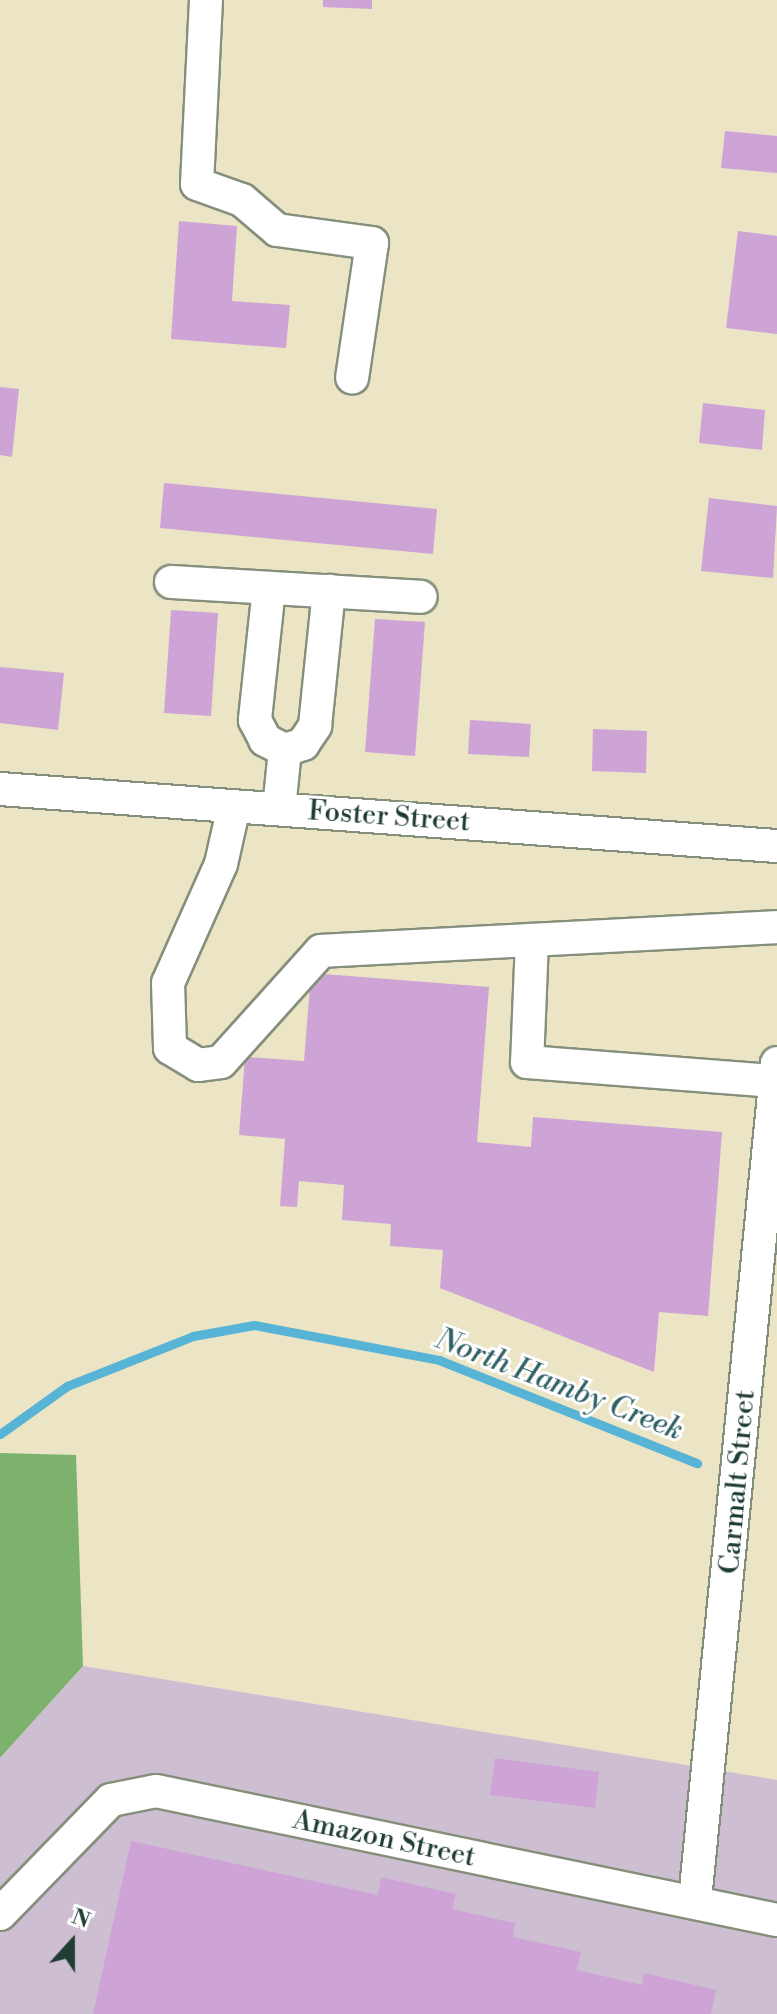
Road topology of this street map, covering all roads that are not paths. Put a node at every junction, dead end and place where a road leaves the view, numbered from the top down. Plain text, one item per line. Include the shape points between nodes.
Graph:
1 (206, 0) edge
2 (352, 378) dead end
3 (171, 582) dead end
4 (269, 588) junction
5 (329, 591) junction
6 (421, 597) dead end
7 (285, 750) junction
8 (0, 789) edge
9 (234, 806) junction
10 (279, 809) junction
11 (777, 846) edge
12 (777, 927) edge
13 (532, 940) junction
14 (776, 1072) edge
15 (695, 1900) junction
16 (0, 1914) edge
17 (777, 1920) edge

1 - 2 street via 197,184 242,200 277,230 372,243
3 - 4 street
4 - 5 street
4 - 7 street via 255,720 265,740
5 - 6 street
5 - 7 street via 315,726 303,744
7 - 10 street
8 - 9 street, Foster Street
9 - 10 street, Foster Street
9 - 13 street via 221,864 168,983 170,1048 198,1065 221,1062 321,951
10 - 11 street, Foster Street
12 - 13 street
13 - 14 street via 527,1062
14 - 15 street, Carmalt Street
15 - 16 street, Amazon Street via 156,1791 111,1800
15 - 17 street, Amazon Street

